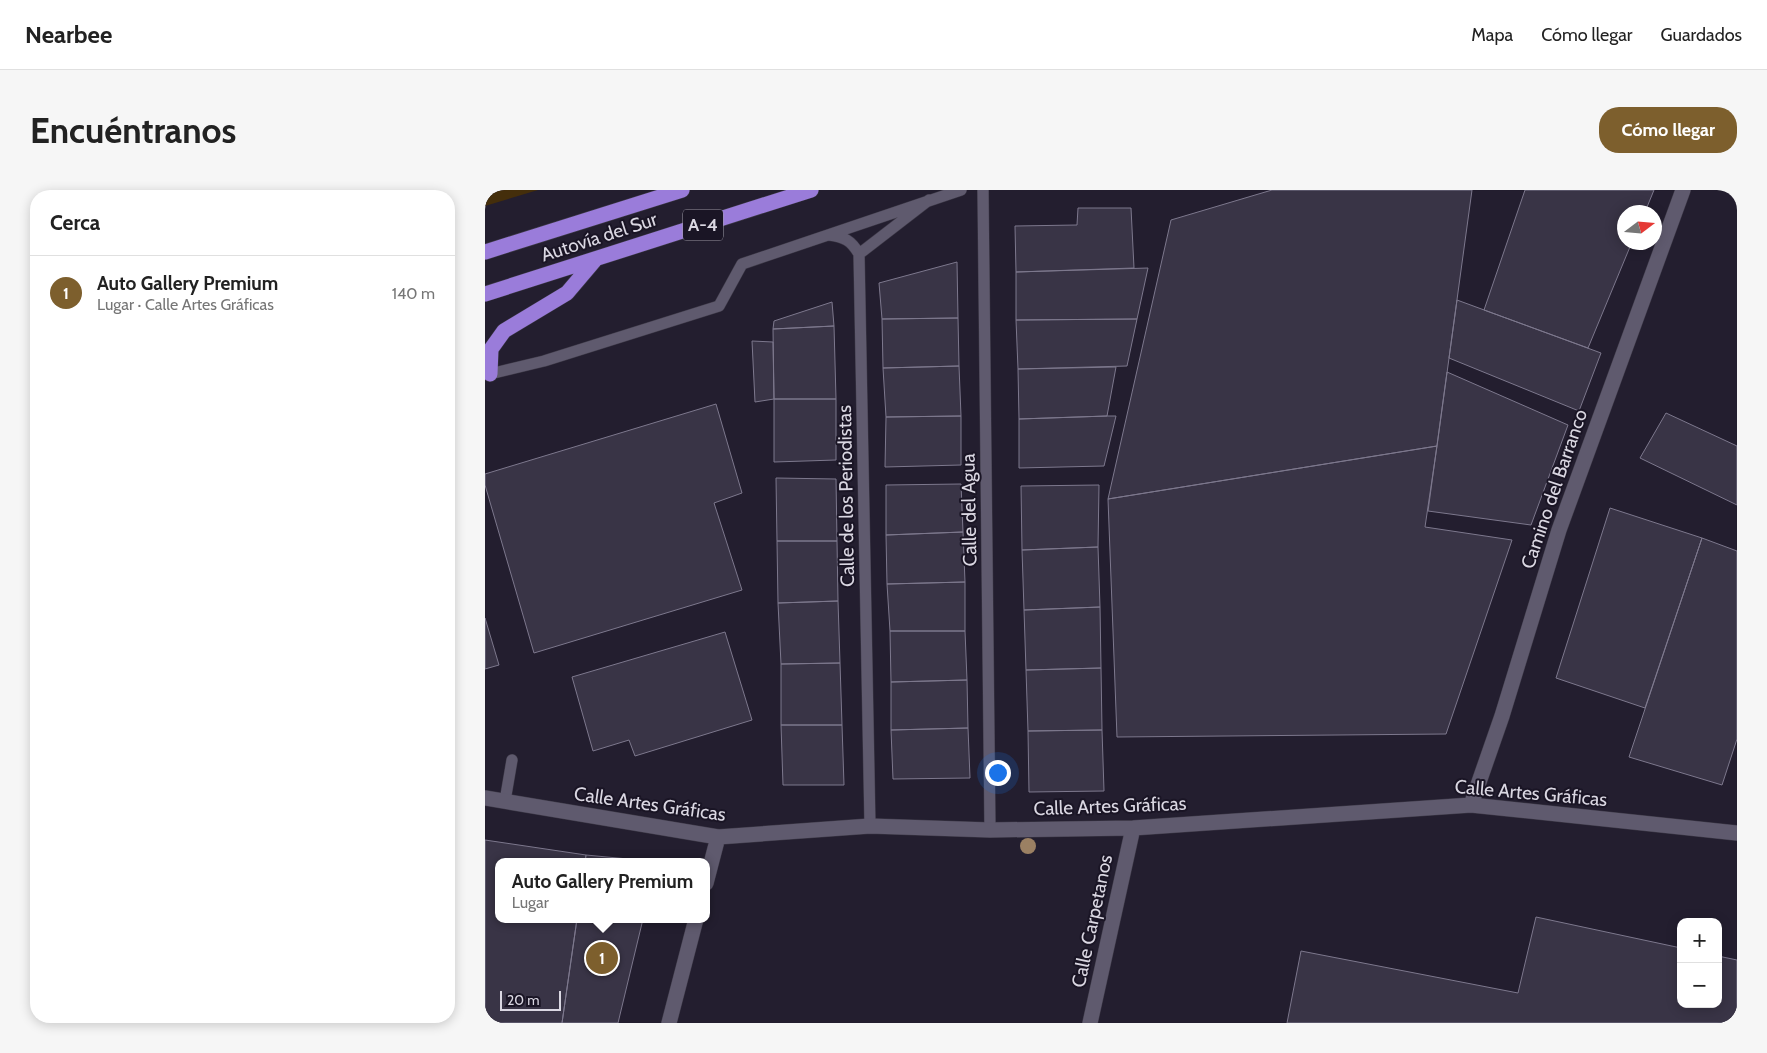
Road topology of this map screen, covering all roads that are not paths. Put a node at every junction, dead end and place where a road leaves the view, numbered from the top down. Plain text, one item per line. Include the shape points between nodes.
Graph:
1 (682, 190) edge
2 (811, 190) edge
3 (961, 190) edge
4 (983, 190) edge
5 (1683, 190) edge
6 (929, 200) junction
7 (827, 235) junction
8 (485, 252) edge
9 (859, 254) junction
10 (596, 259) junction
11 (485, 294) edge
12 (487, 374) edge
13 (512, 760) dead end
14 (485, 798) edge
15 (505, 801) junction
16 (1471, 805) junction
17 (870, 826) junction
18 (1133, 828) junction
19 (990, 830) junction
20 (1737, 833) edge
21 (718, 837) junction
22 (710, 868) edge
23 (695, 923) edge
24 (669, 1023) edge
25 (1090, 1023) edge

1 - 8 highway, Autovía del Sur / A-4
2 - 10 highway, Autovía del Sur / A-4
3 - 6 lane
4 - 19 lane, Calle del Agua
5 - 16 street, Camino del Barranco via 1559,530
6 - 7 lane
6 - 9 lane
7 - 9 lane via 843,237
7 - 12 lane via 742,264 719,306 544,361
9 - 17 lane, Calle de los Periodistas
10 - 11 highway, Autovía del Sur / A-4
10 - 12 highway via 567,293 503,331 491,349
13 - 15 lane
14 - 15 street, Calle Artes Gráficas
15 - 21 street, Calle Artes Gráficas
16 - 18 street, Calle Artes Gráficas
16 - 20 street, Calle Artes Gráficas
17 - 19 street, Calle Artes Gráficas
17 - 21 street, Calle Artes Gráficas
18 - 19 street, Calle Artes Gráficas
18 - 25 street, Calle Carpetanos
21 - 22 street
23 - 24 street

